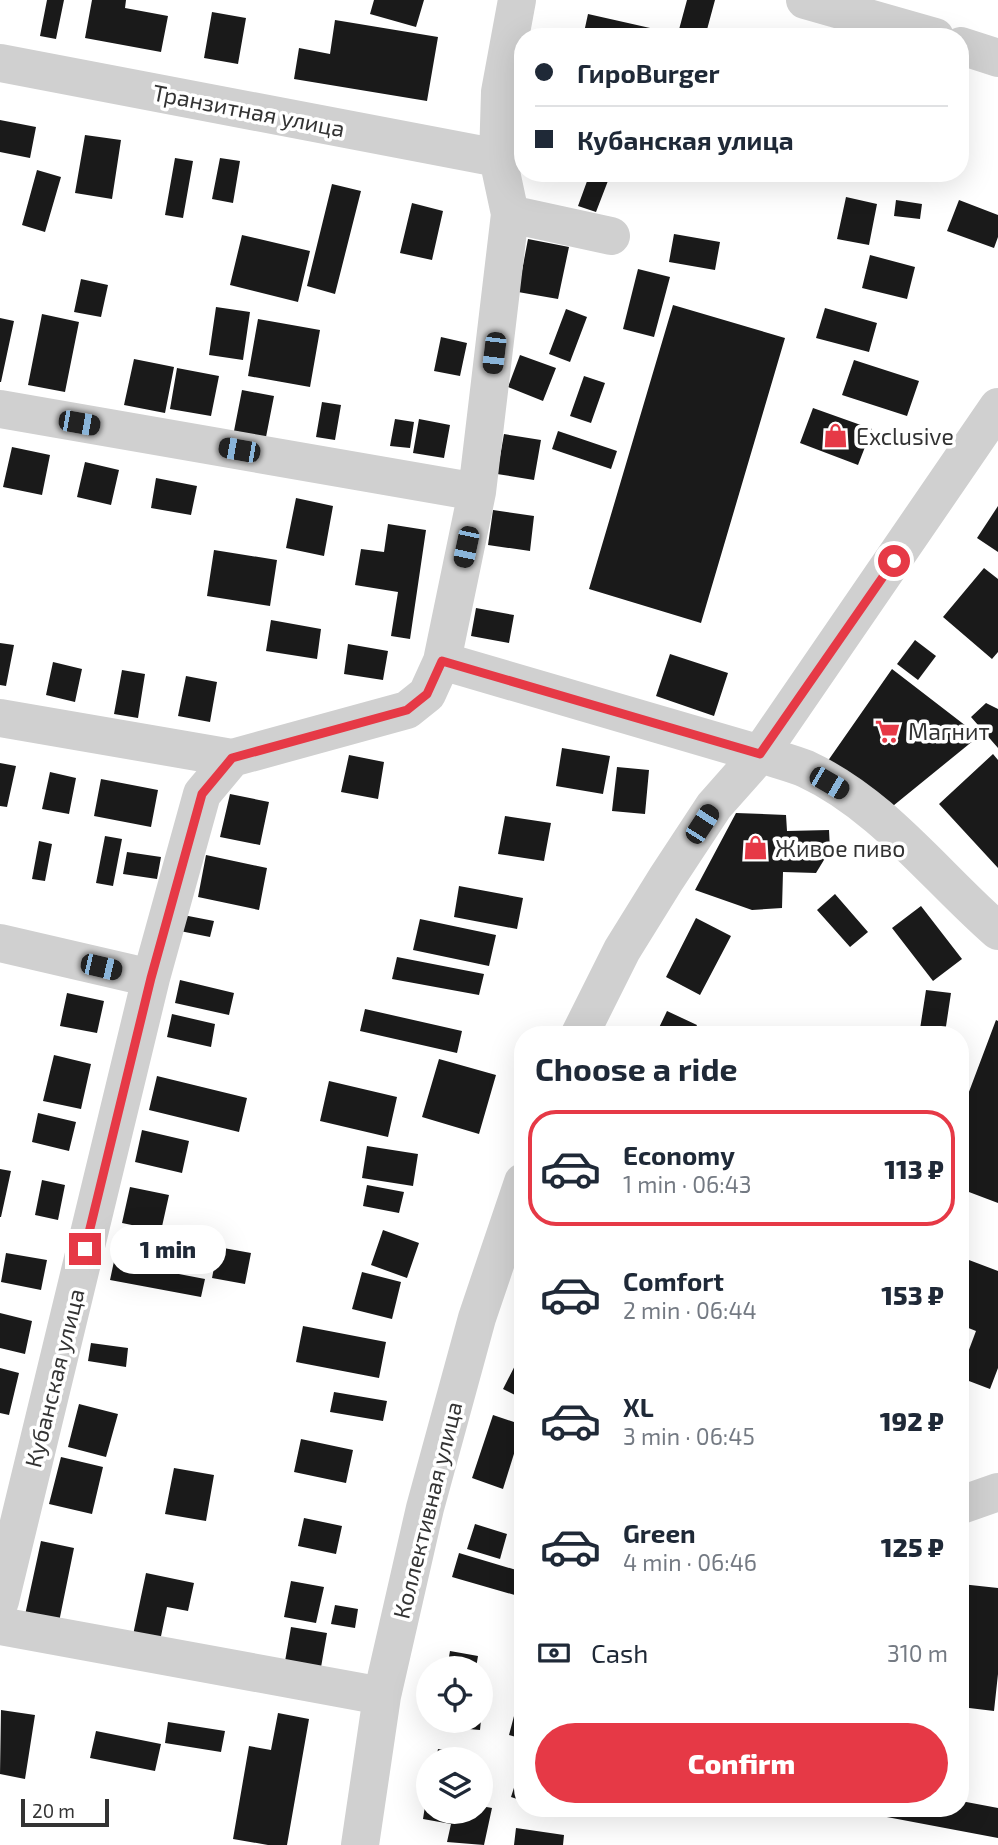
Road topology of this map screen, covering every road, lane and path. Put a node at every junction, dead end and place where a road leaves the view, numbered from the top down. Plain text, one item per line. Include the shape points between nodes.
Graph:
1 (517, 0) edge
2 (805, 0) edge
3 (903, 28) edge
4 (969, 49) edge
5 (998, 58) edge
6 (0, 63) edge
7 (498, 158) junction
8 (510, 214) junction
9 (611, 236) dead end
10 (998, 407) edge
11 (0, 409) edge
12 (477, 492) junction
13 (442, 661) junction
14 (0, 718) edge
15 (760, 754) junction
16 (232, 758) junction
17 (998, 931) edge
18 (0, 943) edge
19 (151, 978) junction
20 (584, 1026) edge
21 (514, 1209) edge
22 (998, 1492) edge
23 (969, 1501) edge
24 (0, 1601) edge
25 (0, 1626) edge
26 (382, 1696) junction
27 (360, 1845) edge

1 - 7 street via 500,92
2 - 3 street
4 - 5 street
6 - 7 street, Транзитная улица
7 - 8 street
8 - 9 street
8 - 12 street
10 - 15 street
11 - 12 street
12 - 13 street
13 - 15 street
13 - 16 street via 427,694 407,710
14 - 16 street
15 - 17 street via 806,770 881,818
15 - 20 street via 713,806 622,950
16 - 19 street, Кубанская улица via 202,794
18 - 19 street
19 - 24 street, Кубанская улица
21 - 26 street, Коллективная улица via 449,1419
22 - 23 street
25 - 26 street
26 - 27 street, Коллективная улица

